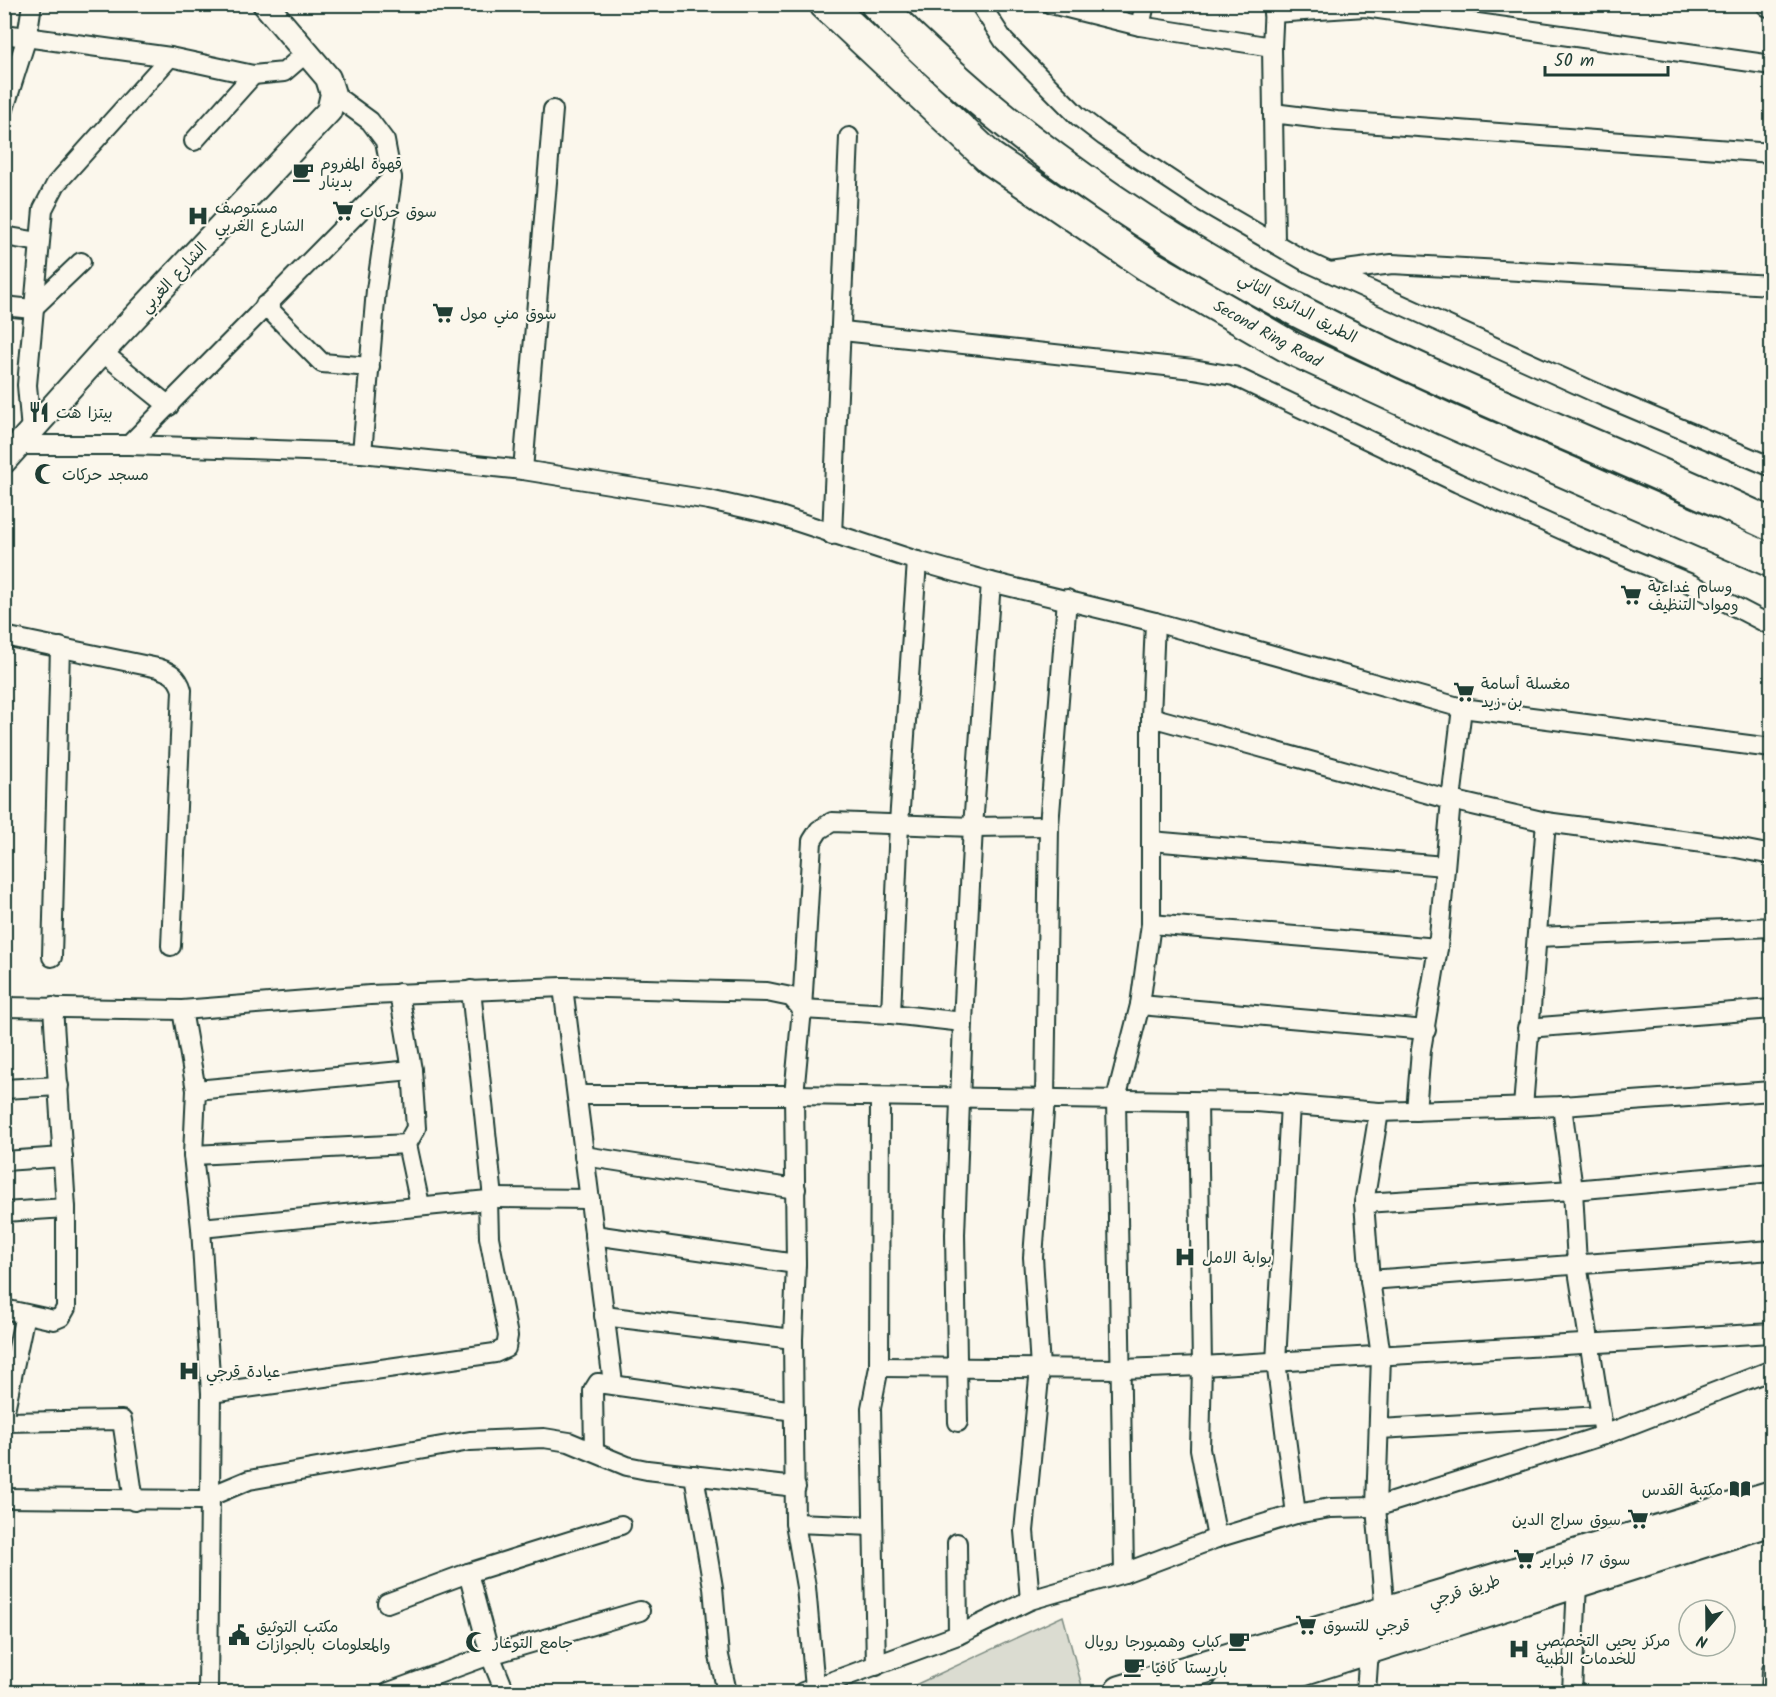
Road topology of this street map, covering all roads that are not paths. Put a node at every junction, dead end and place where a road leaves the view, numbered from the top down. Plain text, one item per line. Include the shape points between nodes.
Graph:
1 (32, 4) edge
2 (265, 4) edge
3 (826, 4) edge
4 (877, 4) edge
5 (980, 4) edge
6 (1051, 4) edge
7 (1145, 4) edge
8 (1274, 9) edge
9 (1140, 26) junction
10 (4, 34) edge
11 (27, 37) junction
12 (1272, 47) junction
13 (306, 52) junction
14 (170, 57) junction
15 (1772, 65) edge
16 (253, 75) junction
17 (333, 94) junction
18 (4, 109) edge
19 (553, 110) dead end
20 (1273, 113) junction
21 (849, 137) dead end
22 (194, 141) dead end
23 (1772, 153) edge
24 (392, 178) junction
25 (4, 236) edge
26 (39, 242) junction
27 (1275, 242) junction
28 (81, 262) dead end
29 (1329, 272) junction
30 (1772, 285) edge
31 (265, 305) junction
32 (4, 306) edge
33 (32, 309) junction
34 (843, 331) junction
35 (102, 352) junction
36 (370, 367) junction
37 (169, 406) junction
38 (129, 445) junction
39 (15, 446) edge
40 (362, 453) junction
41 (1772, 467) edge
42 (523, 470) junction
43 (1697, 490) junction
44 (1772, 516) edge
45 (1684, 524) junction
46 (1772, 525) edge
47 (832, 535) junction
48 (916, 561) junction
49 (1772, 561) edge
50 (1772, 573) edge
51 (991, 582) junction
52 (1067, 599) junction
53 (1155, 622) junction
54 (1772, 626) edge
55 (4, 636) edge
56 (60, 647) junction
57 (1462, 708) junction
58 (1151, 717) junction
59 (1772, 748) edge
60 (1451, 800) junction
61 (1546, 822) junction
62 (899, 823) junction
63 (1049, 826) junction
64 (973, 827) junction
65 (1151, 841) junction
66 (1772, 855) edge
67 (1444, 866) junction
68 (1150, 924) junction
69 (1772, 927) edge
70 (1538, 937) junction
71 (171, 946) dead end
72 (1438, 948) junction
73 (52, 957) dead end
74 (563, 987) junction
75 (471, 990) junction
76 (399, 993) junction
77 (1140, 1005) junction
78 (4, 1007) edge
79 (53, 1007) junction
80 (802, 1009) junction
81 (1772, 1009) edge
82 (182, 1010) junction
83 (891, 1014) junction
84 (963, 1022) junction
85 (1527, 1028) junction
86 (1426, 1030) junction
87 (412, 1070) junction
88 (59, 1086) junction
89 (4, 1089) edge
90 (196, 1090) junction
91 (1772, 1091) edge
92 (577, 1095) junction
93 (794, 1095) junction
94 (880, 1098) junction
95 (962, 1099) junction
96 (1116, 1099) junction
97 (1045, 1100) junction
98 (1198, 1102) junction
99 (1290, 1104) junction
100 (1562, 1106) junction
101 (1523, 1107) junction
102 (1416, 1111) junction
103 (1379, 1112) junction
104 (407, 1144) junction
105 (193, 1155) junction
106 (584, 1155) junction
107 (63, 1157) junction
108 (4, 1161) edge
109 (1772, 1172) edge
110 (796, 1189) junction
111 (1573, 1190) junction
112 (491, 1199) junction
113 (590, 1199) junction
114 (1364, 1203) junction
115 (420, 1205) junction
116 (66, 1208) junction
117 (4, 1212) edge
118 (201, 1228) junction
119 (594, 1235) junction
120 (1772, 1250) edge
121 (796, 1264) junction
122 (1577, 1264) junction
123 (1370, 1280) junction
124 (4, 1309) edge
125 (25, 1314) junction
126 (604, 1316) junction
127 (1772, 1333) edge
128 (793, 1339) junction
129 (1588, 1343) junction
130 (1381, 1356) junction
131 (1276, 1362) junction
132 (1202, 1366) junction
133 (879, 1367) junction
134 (957, 1368) junction
135 (1040, 1368) junction
136 (1121, 1369) junction
137 (1772, 1370) edge
138 (613, 1383) junction
139 (211, 1393) junction
140 (794, 1411) junction
141 (4, 1414) edge
142 (1601, 1416) junction
143 (4, 1422) edge
144 (958, 1422) dead end
145 (1380, 1430) junction
146 (1604, 1435) junction
147 (594, 1450) junction
148 (694, 1475) junction
149 (796, 1488) junction
150 (211, 1497) junction
151 (1772, 1497) edge
152 (4, 1498) edge
153 (134, 1501) junction
154 (1376, 1507) junction
155 (1296, 1514) junction
156 (1772, 1519) edge
157 (795, 1523) junction
158 (621, 1525) dead end
159 (873, 1526) junction
160 (1217, 1538) junction
161 (957, 1543) dead end
162 (468, 1573) junction
163 (1124, 1573) junction
164 (1577, 1583) junction
165 (1030, 1600) junction
166 (387, 1603) dead end
167 (640, 1611) dead end
168 (1385, 1614) junction
169 (958, 1635) junction
170 (1369, 1650) junction
171 (490, 1655) junction
172 (876, 1666) junction
173 (1772, 1670) edge
174 (809, 1690) edge
175 (208, 1692) edge
176 (389, 1692) edge
177 (505, 1692) edge
178 (727, 1692) edge
179 (1121, 1692) edge
180 (1229, 1692) edge
181 (1366, 1692) edge
182 (1572, 1692) edge
183 (1771, 1692) edge

1 - 11 street
2 - 13 street
3 - 45 highway, Second Ring Road via 990,158 1149,266 1293,349
4 - 43 highway, الطريق الدائري الثاني via 904,33 1020,132 1146,222 1285,303 1365,343
5 - 27 street via 1004,41 1095,129 1174,184
6 - 9 street
7 - 9 street
8 - 12 street
8 - 15 street via 1365,7
9 - 12 street
10 - 11 street
11 - 14 street
11 - 18 street
12 - 20 street
13 - 16 street via 284,72
13 - 17 street via 328,78
14 - 16 street
14 - 26 street via 56,184 43,209
16 - 22 street
17 - 24 street via 370,121 385,141
17 - 35 street, الشارع الغربي via 328,111
19 - 42 street
20 - 23 street
20 - 27 street
21 - 34 street
24 - 31 street
24 - 36 street
25 - 26 street
26 - 33 street
27 - 29 street
28 - 33 street
29 - 30 street via 1392,264
29 - 41 street via 1603,396
31 - 36 street via 322,363
31 - 37 street
32 - 33 street
33 - 39 street via 27,385
34 - 47 street
34 - 54 street via 1234,376 1490,498 1691,584
35 - 37 street
35 - 39 street, الشارع الغربي
36 - 40 street
37 - 38 street
38 - 39 street
38 - 40 street
40 - 42 street
42 - 47 street via 743,506
43 - 44 highway
43 - 46 highway, الطريق الدائري الثاني
45 - 49 highway, Second Ring Road
45 - 50 highway
47 - 48 street
48 - 51 street
48 - 62 street
51 - 52 street
51 - 64 street
52 - 53 street
52 - 63 street
53 - 57 street
53 - 58 street
55 - 56 street
56 - 71 street via 169,671 180,682
56 - 73 street
57 - 59 street
57 - 60 street
58 - 60 street
58 - 65 street
60 - 61 street
60 - 67 street
61 - 66 street
61 - 70 street
62 - 64 street
62 - 80 street via 832,822 819,830 812,841
62 - 83 street
63 - 64 street
63 - 97 street
64 - 84 street
65 - 67 street
65 - 68 street
67 - 72 street
68 - 72 street
68 - 77 street
69 - 70 street
70 - 85 street
72 - 86 street
74 - 75 street
74 - 80 street via 767,992 791,997
74 - 92 street
75 - 76 street
75 - 112 street
76 - 82 street
76 - 87 street
77 - 86 street
77 - 96 street
78 - 79 street
79 - 82 street
79 - 88 street
80 - 83 street
80 - 93 street
81 - 85 street
82 - 90 street
83 - 84 street
84 - 95 street
85 - 101 street
86 - 102 street
87 - 90 street
87 - 104 street via 416,1128
88 - 89 street
88 - 107 street
90 - 105 street
91 - 100 street
92 - 93 street
92 - 106 street
93 - 94 street
93 - 110 street
94 - 95 street
94 - 133 street
95 - 97 street
95 - 134 street via 955,1234
96 - 97 street
96 - 98 street
96 - 136 street
97 - 135 street via 1033,1257
98 - 99 street
98 - 132 street
99 - 103 street
99 - 131 street
100 - 101 street
100 - 111 street
101 - 102 street
102 - 103 street
103 - 114 street
104 - 105 street
104 - 115 street
105 - 118 street
106 - 110 street
106 - 113 street
107 - 108 street
107 - 116 street
109 - 111 street
110 - 121 street
111 - 114 street
111 - 122 street
112 - 113 street
112 - 115 street
112 - 139 street via 489,1237 508,1336 506,1348 495,1353
113 - 119 street
114 - 123 street
115 - 118 street
116 - 117 street
116 - 125 street via 66,1308 54,1320
118 - 139 street
119 - 121 street
119 - 126 street
120 - 122 street
121 - 128 street
122 - 123 street
122 - 129 street
123 - 130 street
124 - 125 street
125 - 141 street
126 - 128 street
126 - 138 street
127 - 129 street
128 - 140 street
129 - 130 street
129 - 142 street
130 - 131 street
130 - 145 street
131 - 132 street
131 - 155 street
132 - 136 street
132 - 160 street via 1200,1449
133 - 134 street
133 - 159 street via 872,1408
134 - 135 street
134 - 144 street
135 - 136 street
135 - 165 street via 1024,1531
136 - 163 street
137 - 146 street
138 - 140 street
138 - 147 street via 598,1383 594,1388
139 - 150 street
140 - 149 street
142 - 145 street
142 - 146 street
143 - 153 street via 122,1420
145 - 154 street
146 - 154 street
147 - 148 street via 627,1466
147 - 150 street via 544,1438 470,1441 249,1480
148 - 149 street
148 - 178 street
149 - 157 street
150 - 153 street
150 - 175 street
151 - 168 highway, طريق قرجي
152 - 153 street
154 - 155 street via 1330,1508
154 - 168 street
155 - 160 street
156 - 164 highway, طريق قرجي
157 - 159 street
157 - 174 street via 806,1587
158 - 162 street
159 - 172 street
160 - 163 street
161 - 169 street
162 - 166 street
162 - 171 street
163 - 165 street
164 - 170 highway, طريق قرجي
164 - 182 street
165 - 169 street
167 - 171 street
168 - 179 highway, طريق قرجي
169 - 172 street
170 - 180 highway, طريق قرجي
170 - 181 street
171 - 176 street
171 - 177 street
172 - 174 street
173 - 183 street

